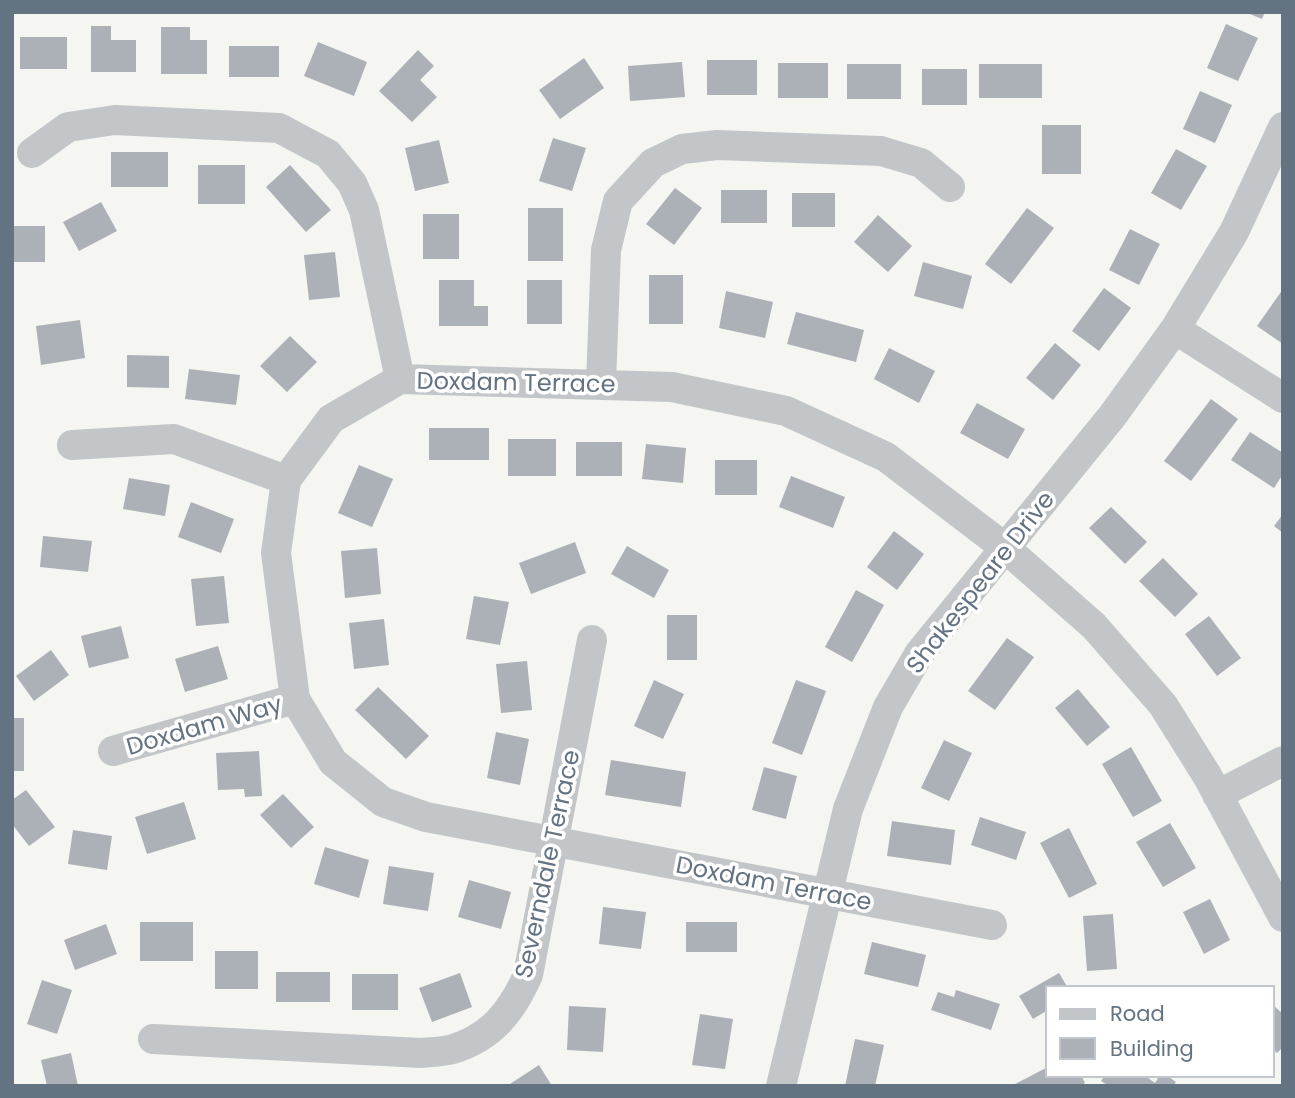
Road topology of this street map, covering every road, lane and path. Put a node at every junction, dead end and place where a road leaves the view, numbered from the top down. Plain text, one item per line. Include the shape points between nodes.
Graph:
1 (1283, 127) edge
2 (32, 153) dead end
3 (950, 187) dead end
4 (1175, 329) junction
5 (400, 379) junction
6 (601, 384) junction
7 (1283, 398) edge
8 (72, 445) dead end
9 (286, 480) junction
10 (1004, 547) junction
11 (592, 640) dead end
12 (295, 699) junction
13 (113, 751) dead end
14 (1283, 761) edge
15 (1217, 794) junction
16 (554, 841) junction
17 (826, 893) junction
18 (1281, 910) edge
19 (992, 925) dead end
20 (153, 1040) dead end
21 (781, 1086) edge

1 - 4 street, Shakespeare Drive via 1234,232
2 - 5 street via 68,127 115,120 279,128 328,154 352,183 364,210
3 - 6 street via 921,163 881,151 717,145 682,149 653,163 618,201 606,250
4 - 7 street
4 - 10 street, Shakespeare Drive via 1113,415
5 - 6 street, Doxdam Terrace
5 - 9 street, Doxdam Terrace via 331,419
6 - 10 street, Doxdam Terrace via 672,387 786,411 886,457
8 - 9 street via 174,439
9 - 12 street, Doxdam Terrace via 276,553
10 - 15 street, Doxdam Terrace via 1094,626 1163,705
10 - 17 street, Shakespeare Drive via 919,654 888,707 848,809
11 - 16 street, Severndale Terrace
12 - 13 street, Doxdam Way
12 - 16 street, Doxdam Terrace via 333,762 383,802 426,817
14 - 15 street
15 - 18 street, Doxdam Terrace
16 - 17 street, Doxdam Terrace
16 - 20 street, Severndale Terrace via 528,975 516,1003 485,1035 452,1050 421,1053
17 - 19 street, Doxdam Terrace
17 - 21 street, Shakespeare Drive

